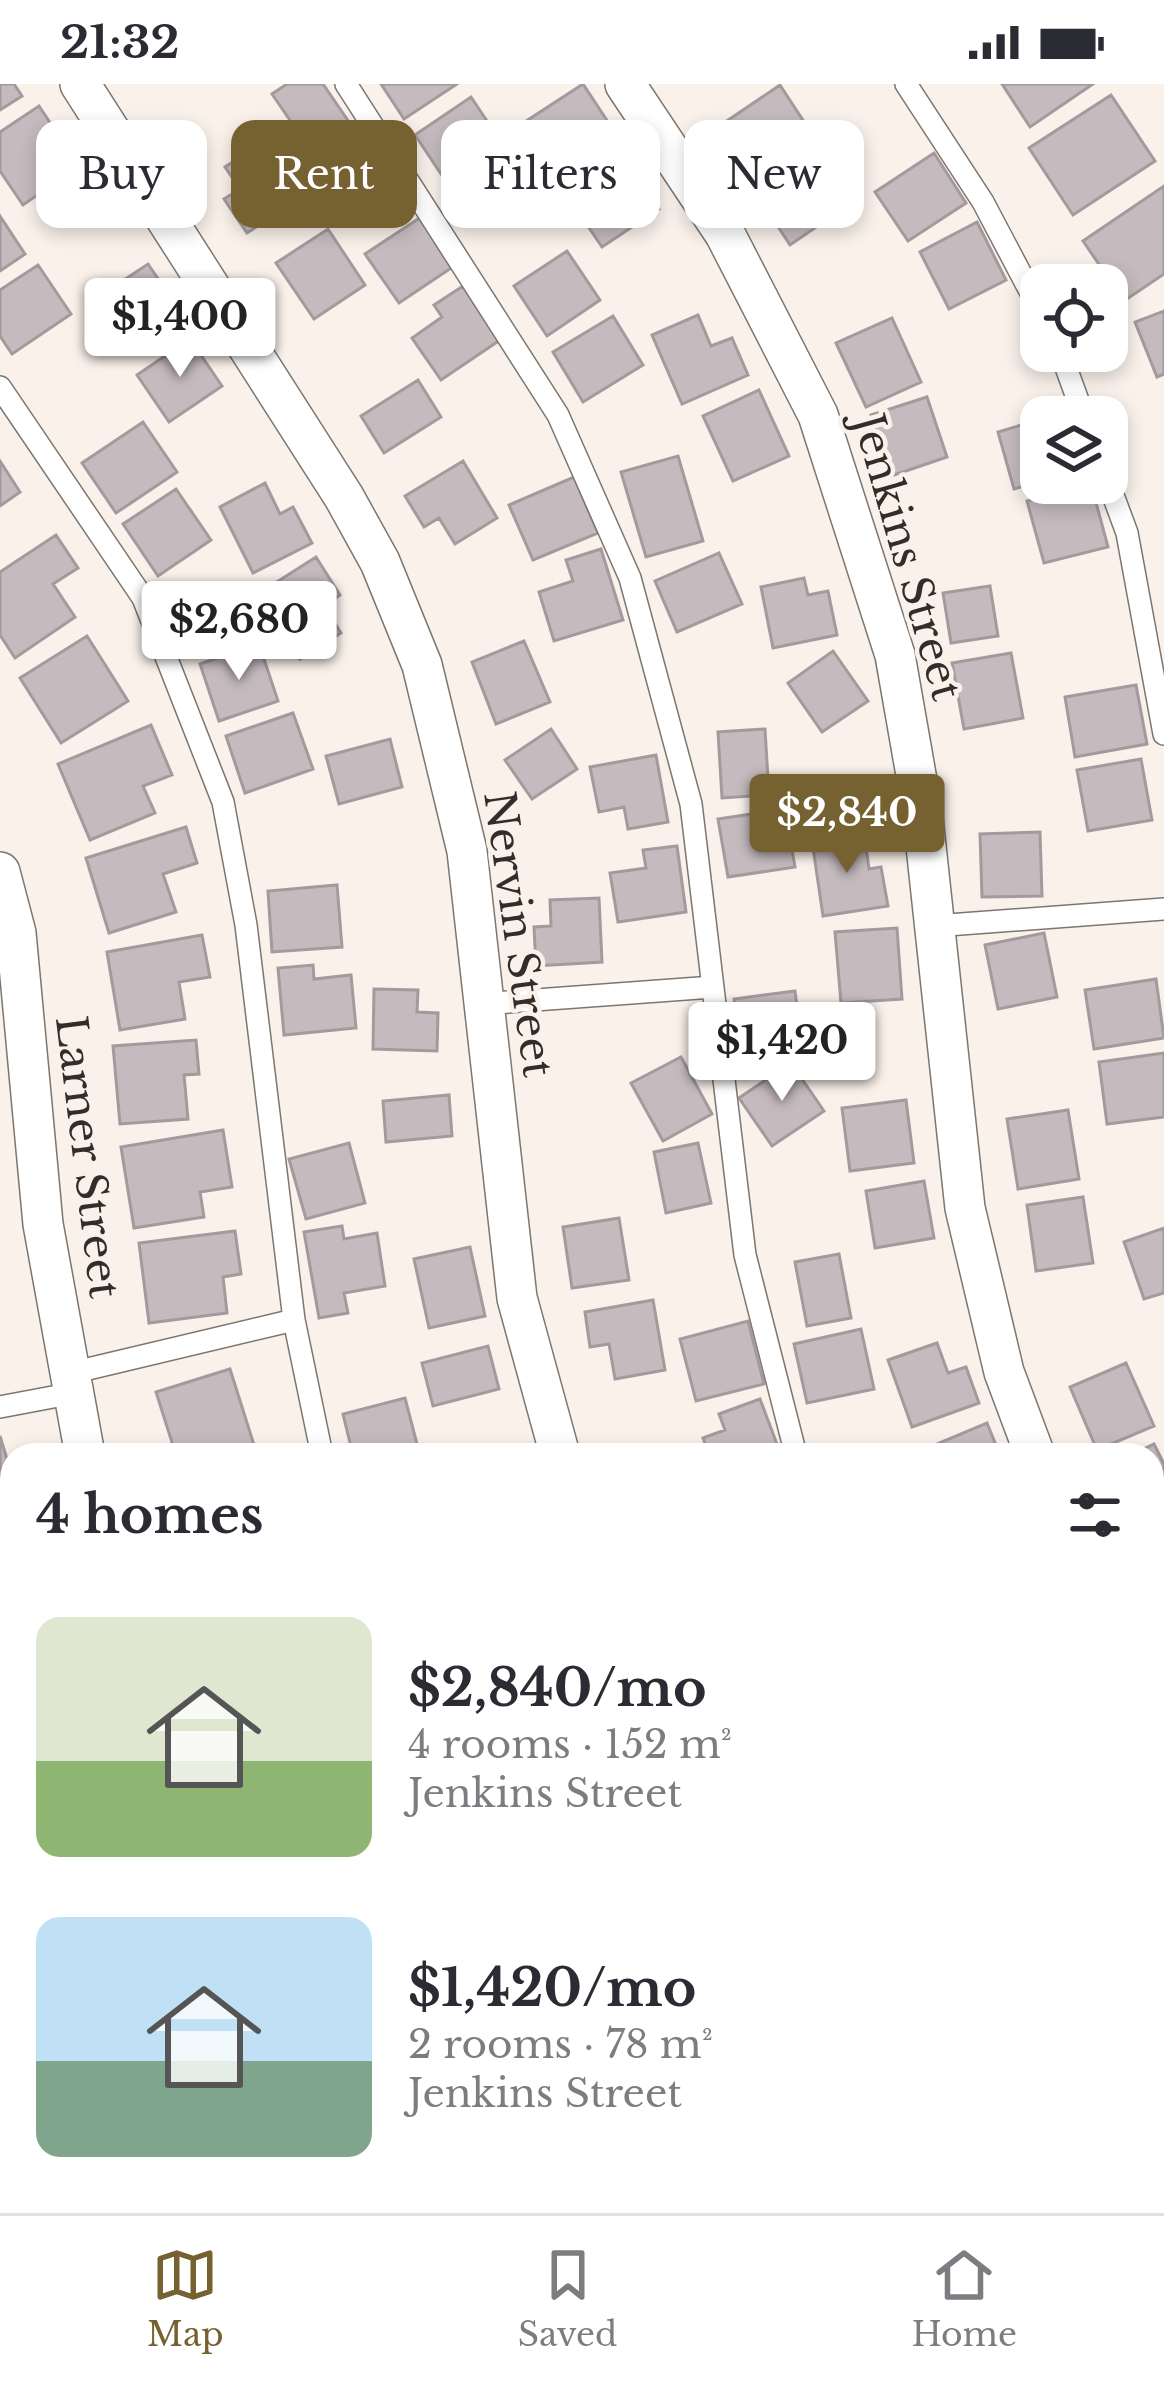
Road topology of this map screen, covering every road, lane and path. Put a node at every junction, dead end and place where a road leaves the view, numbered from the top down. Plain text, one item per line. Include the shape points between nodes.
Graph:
1 (80, 84) edge
2 (346, 84) edge
3 (625, 84) edge
4 (906, 84) edge
5 (1020, 272) edge
6 (0, 386) edge
7 (1116, 504) edge
8 (1164, 734) edge
9 (0, 872) edge
10 (1164, 909) edge
11 (934, 926) junction
12 (713, 987) junction
13 (481, 1004) junction
14 (294, 1320) junction
15 (72, 1383) junction
16 (0, 1407) edge
17 (83, 1443) edge
18 (320, 1443) edge
19 (557, 1443) edge
20 (793, 1443) edge
21 (1031, 1443) edge

1 - 13 street, Nervin Street via 380,562 422,665 467,851
2 - 12 lane via 558,415 631,578 691,804
3 - 11 street, Jenkins Street via 725,234 830,447 896,655
4 - 5 lane
6 - 14 lane via 143,598 224,802
7 - 8 lane
9 - 15 street, Larner Street via 16,933 43,1224
10 - 11 lane
11 - 21 street, Jenkins Street via 965,1208 1004,1372
12 - 13 lane
12 - 20 lane via 745,1255
13 - 19 street, Nervin Street via 517,1298
14 - 15 lane
14 - 18 lane
15 - 16 lane
15 - 17 street, Larner Street

